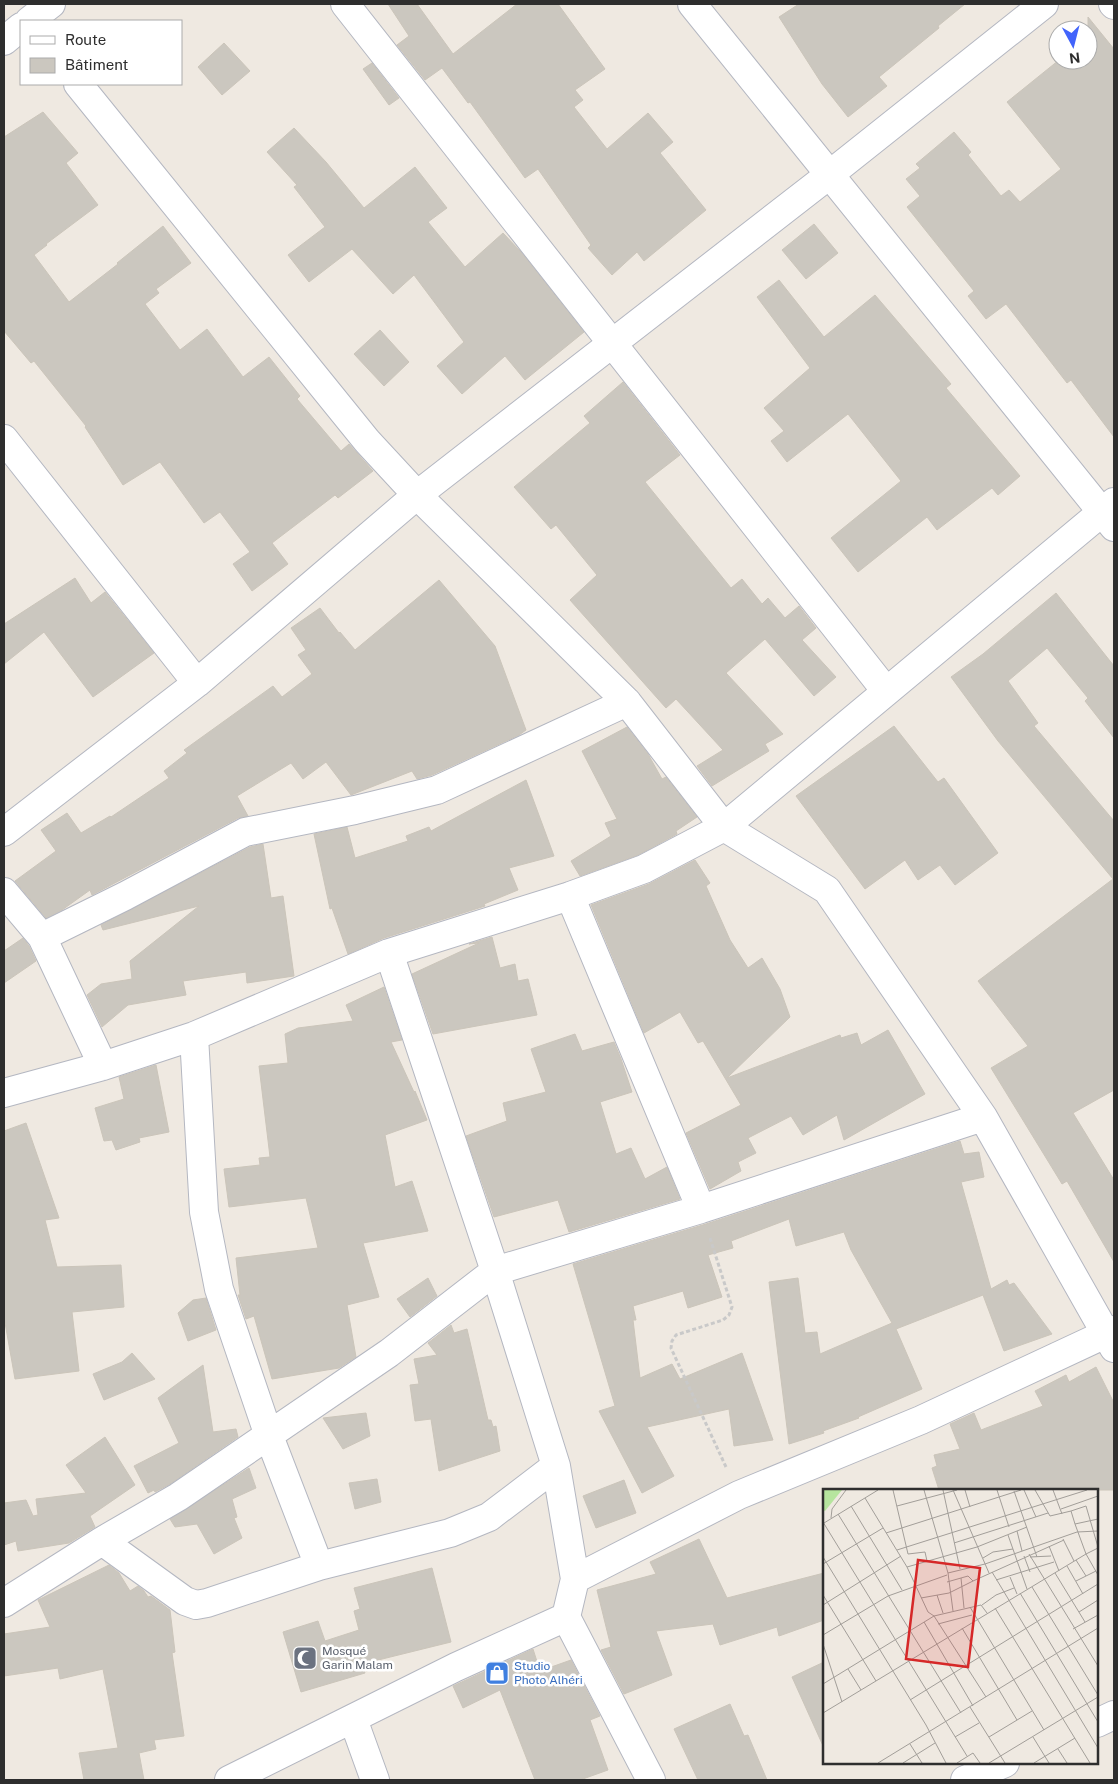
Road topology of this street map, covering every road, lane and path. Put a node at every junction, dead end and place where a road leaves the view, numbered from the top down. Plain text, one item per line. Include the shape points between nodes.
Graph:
1 (14, 4) edge
2 (51, 4) edge
3 (346, 4) edge
4 (692, 4) edge
5 (1044, 4) edge
6 (27, 20) edge
7 (29, 20) edge
8 (20, 28) edge
9 (4, 41) edge
10 (79, 85) edge
11 (829, 174) junction
12 (613, 343) junction
13 (4, 438) edge
14 (417, 495) junction
15 (1110, 514) edge
16 (197, 683) junction
17 (886, 691) junction
18 (627, 702) junction
19 (724, 827) junction
20 (4, 832) edge
21 (4, 892) edge
22 (570, 896) junction
23 (42, 937) junction
24 (390, 953) junction
25 (194, 1036) junction
26 (103, 1066) junction
27 (4, 1093) edge
28 (982, 1117) junction
29 (702, 1209) junction
30 (495, 1271) junction
31 (1111, 1338) edge
32 (269, 1436) junction
33 (556, 1466) junction
34 (739, 1494) junction
35 (102, 1542) junction
36 (319, 1566) junction
37 (576, 1579) junction
38 (4, 1603) edge
39 (566, 1617) junction
40 (1114, 1715) edge
41 (353, 1720) junction
42 (1098, 1723) edge
43 (1003, 1764) edge
44 (228, 1780) edge
45 (375, 1780) edge
46 (652, 1780) edge
47 (965, 1780) edge

1 - 6 street
2 - 7 street
3 - 12 street
4 - 11 street
5 - 11 street
8 - 9 street
10 - 14 street via 367,441
11 - 12 street
11 - 15 street
12 - 14 street
12 - 17 street
13 - 16 street
14 - 16 street
14 - 18 street
15 - 17 street
16 - 20 street
17 - 19 street
18 - 19 street
18 - 23 street via 437,790 245,832
19 - 22 street via 644,870
19 - 28 street via 827,890
21 - 23 street
22 - 24 street
22 - 29 street
23 - 26 street
24 - 25 street
24 - 30 street
25 - 26 street
25 - 32 street via 204,1212 219,1289
26 - 27 street
28 - 29 street
28 - 31 street
29 - 30 street
29 - 34 path via 732,1307 723,1320 676,1335 671,1348
30 - 32 street via 389,1353
30 - 33 street
31 - 34 street
32 - 35 street
32 - 36 street
33 - 36 street via 489,1517 450,1533
33 - 37 street
34 - 37 street
35 - 36 street via 185,1602 196,1604
35 - 38 street
37 - 39 street
39 - 41 street via 456,1667
39 - 46 street
40 - 42 street
41 - 44 street
41 - 45 street
43 - 47 street

